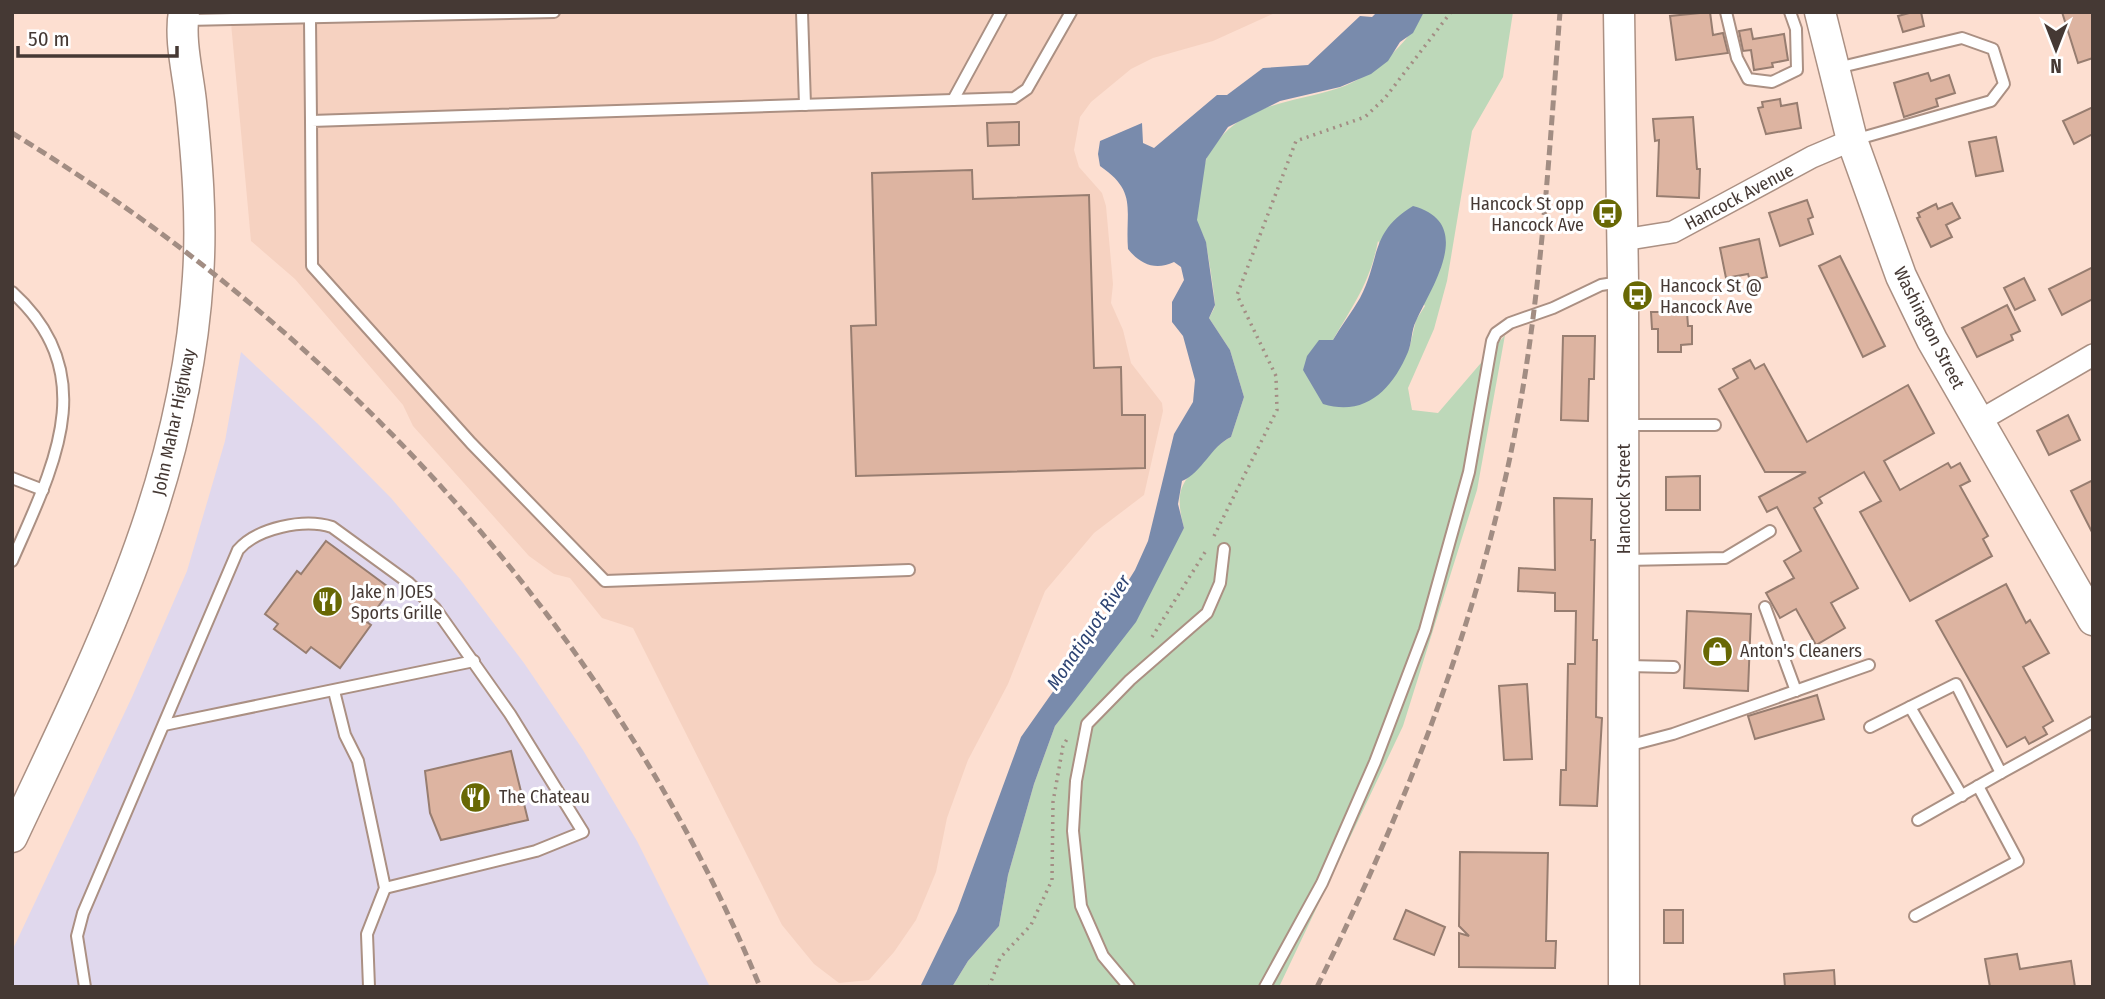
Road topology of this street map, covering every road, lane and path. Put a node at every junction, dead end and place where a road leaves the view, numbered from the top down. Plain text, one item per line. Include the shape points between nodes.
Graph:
1 (554, 12) edge
2 (802, 12) edge
3 (1001, 12) edge
4 (1071, 12) edge
5 (1451, 12) edge
6 (1619, 12) edge
7 (1726, 12) edge
8 (1790, 12) edge
9 (1820, 12) edge
10 (541, 13) edge
11 (182, 15) edge
12 (310, 20) junction
13 (1834, 69) junction
14 (953, 100) junction
15 (805, 105) junction
16 (311, 121) junction
17 (1852, 140) junction
18 (1623, 240) junction
19 (1623, 282) junction
20 (12, 292) edge
21 (2093, 355) edge
22 (1979, 421) junction
23 (1623, 425) junction
24 (1715, 425) dead end
25 (1271, 426) dead end
26 (12, 478) edge
27 (43, 490) junction
28 (1770, 531) dead end
29 (1224, 549) dead end
30 (1623, 560) junction
31 (12, 561) edge
32 (909, 570) dead end
33 (1765, 607) dead end
34 (2093, 620) edge
35 (474, 661) junction
36 (1624, 666) junction
37 (1870, 666) dead end
38 (1674, 667) dead end
39 (334, 691) junction
40 (1796, 691) junction
41 (1910, 707) junction
42 (2093, 722) edge
43 (164, 725) junction
44 (1870, 727) dead end
45 (1624, 747) junction
46 (2001, 773) junction
47 (1978, 786) junction
48 (1962, 796) junction
49 (1918, 820) dead end
50 (12, 837) edge
51 (385, 888) junction
52 (1915, 916) dead end
53 (85, 987) edge
54 (369, 987) edge
55 (1129, 987) edge
56 (1265, 987) edge
57 (1624, 987) edge

1 - 10 lane
2 - 15 lane
3 - 14 lane
4 - 14 lane via 1027,89 1014,98
5 - 25 path via 1365,117 1296,141 1237,295 1276,376 1277,410
6 - 18 main road, Hancock Street
7 - 8 lane via 1737,58 1748,79 1772,82 1797,70 1796,29
9 - 13 main road, Washington Street
10 - 12 lane
11 - 12 lane
11 - 50 main road, John Mahar Highway via 200,225 192,342 180,413 159,497 122,598
12 - 16 lane
13 - 17 main road, Washington Street
13 - 17 lane via 1962,38 1993,49 2004,84 1991,101
14 - 15 lane
15 - 16 lane
16 - 32 lane via 312,266 471,443 605,581
17 - 18 street, Hancock Avenue via 1673,232
17 - 22 main road, Washington Street via 1901,276
18 - 19 main road, Hancock Street
19 - 23 main road, Hancock Street
19 - 56 lane via 1601,285 1496,332 1469,472 1425,630 1322,883
20 - 27 lane via 46,333 61,376 62,430
21 - 22 street
22 - 34 main road, Washington Street
23 - 24 lane
23 - 30 main road, Hancock Street
26 - 27 lane
27 - 31 lane
28 - 30 lane via 1726,558
29 - 55 lane via 1220,583 1207,613 1087,724 1076,781 1073,831 1081,906 1102,956
30 - 36 main road, Hancock Street
33 - 40 lane
35 - 39 lane
35 - 43 lane via 435,608 409,583 332,527 311,523 280,529 256,535 238,550
35 - 51 lane via 583,832 536,851
36 - 38 lane
36 - 45 main road, Hancock Street
37 - 40 lane
39 - 43 lane
39 - 51 lane via 345,736 358,761
40 - 45 lane
41 - 44 lane
41 - 46 lane via 1956,684
41 - 48 lane
42 - 46 lane
43 - 53 lane via 79,923
45 - 57 main road, Hancock Street
46 - 47 lane
47 - 48 lane
47 - 52 lane via 2018,860
48 - 49 lane
51 - 54 lane via 367,934

